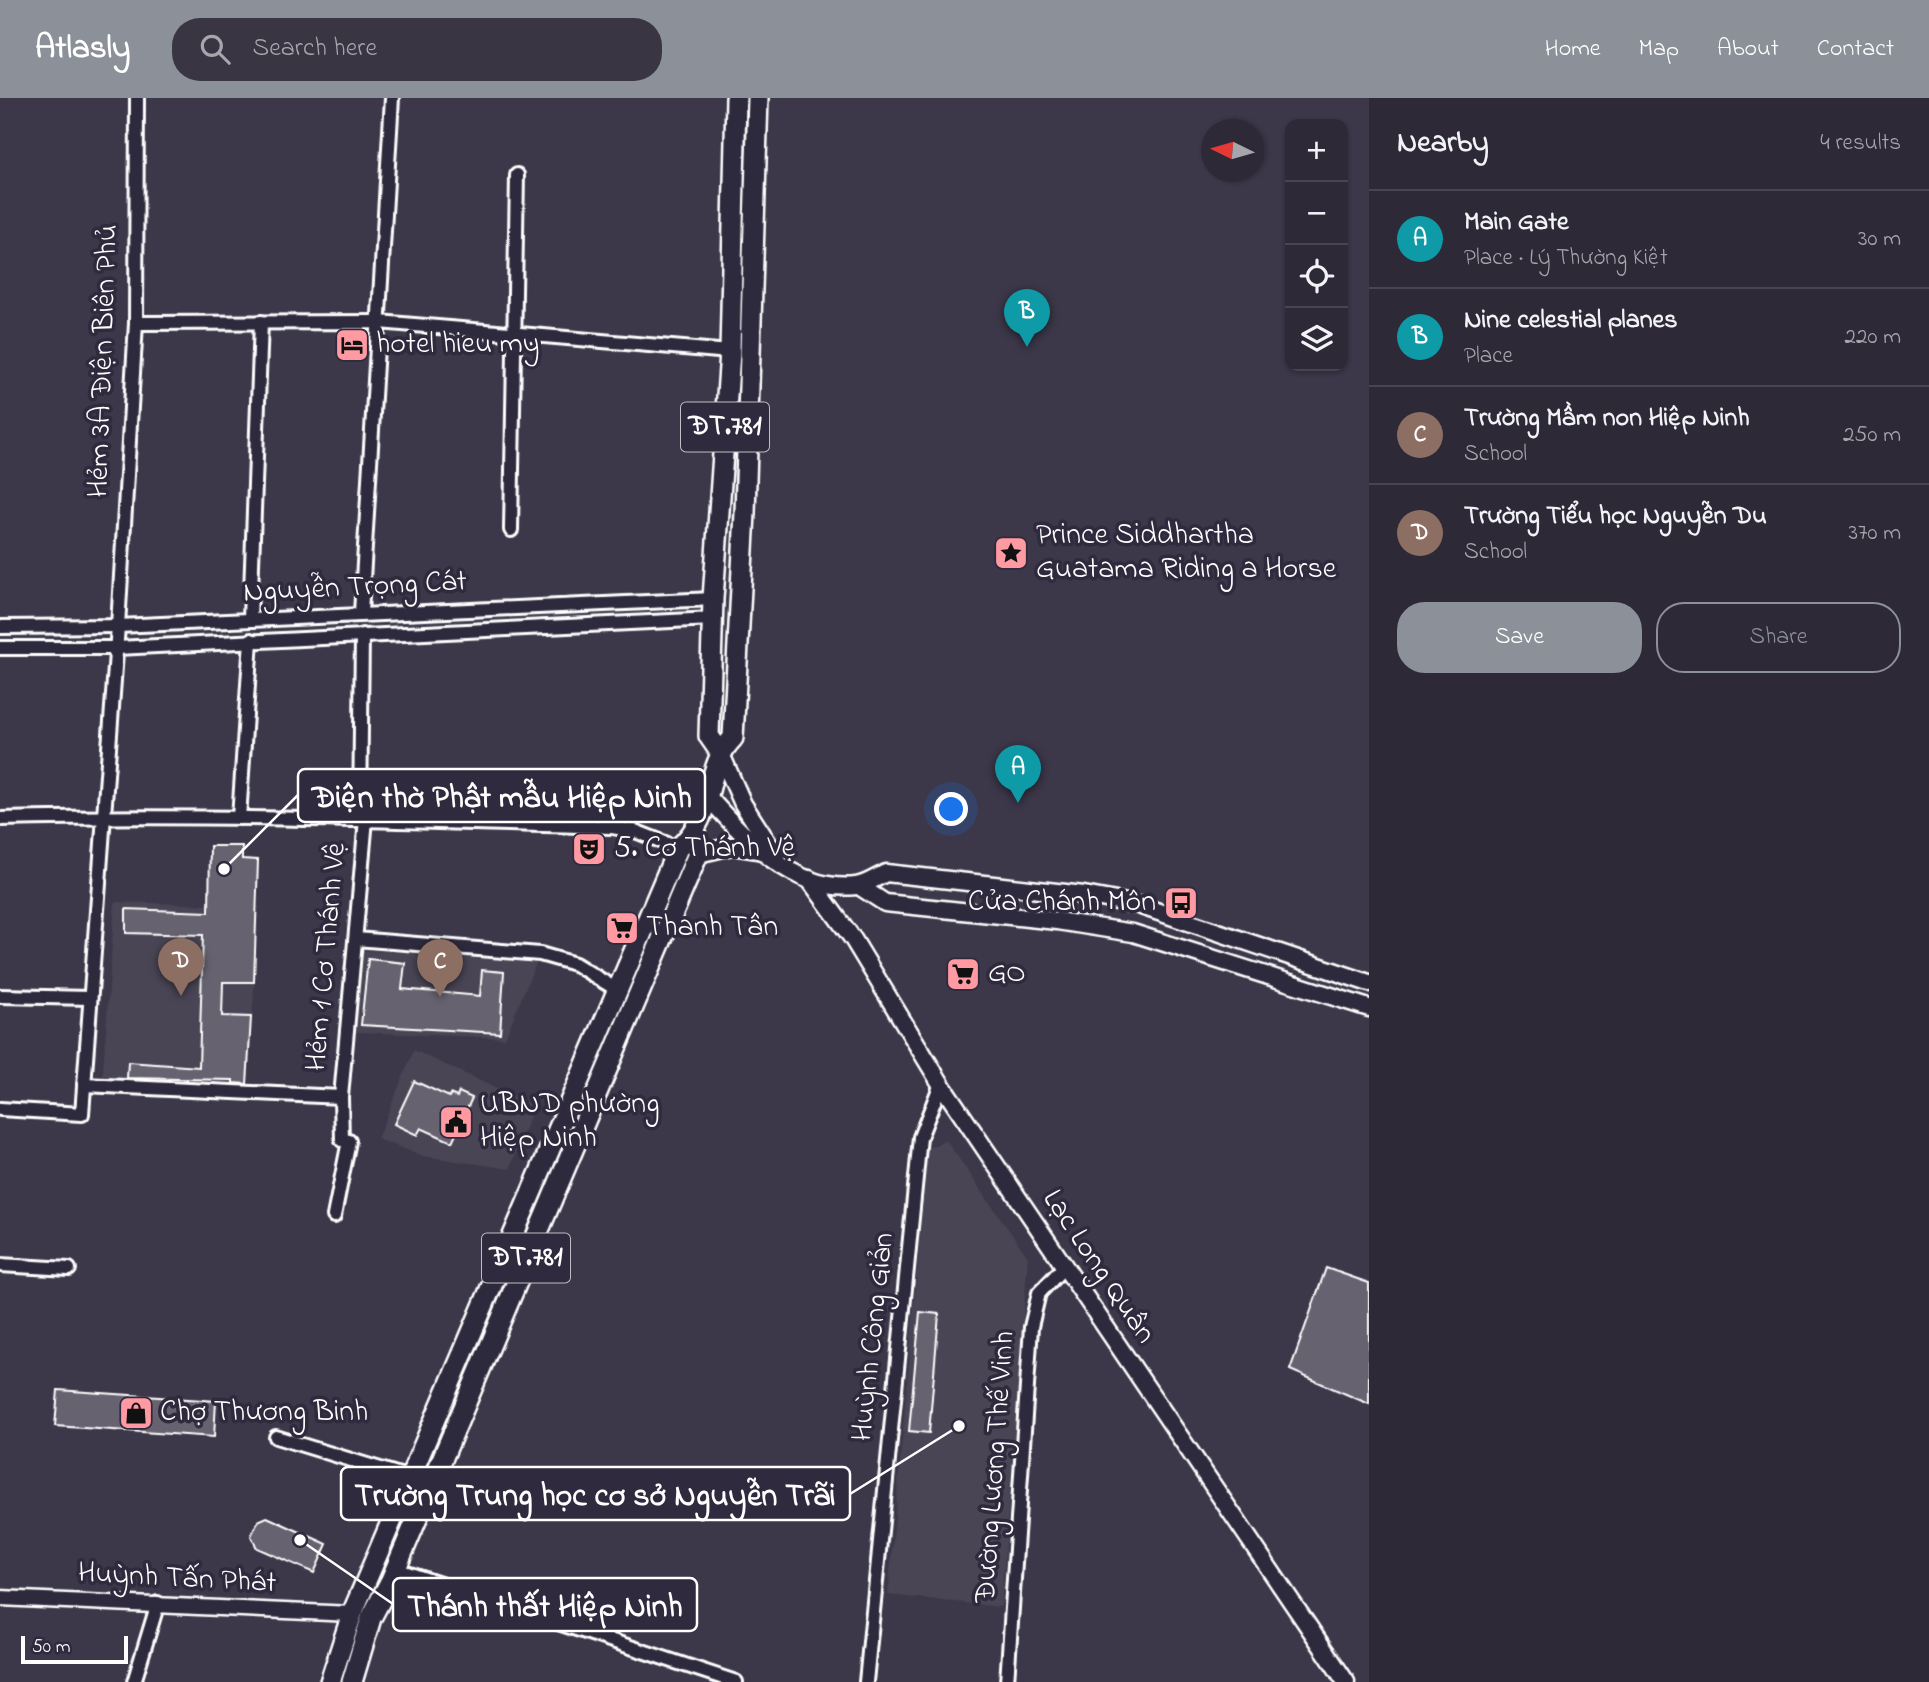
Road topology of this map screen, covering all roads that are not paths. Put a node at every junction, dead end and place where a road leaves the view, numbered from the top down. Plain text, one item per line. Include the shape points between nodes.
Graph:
1 (137, 98) edge
2 (392, 98) edge
3 (736, 98) edge
4 (758, 98) edge
5 (517, 175) dead end
6 (261, 322) junction
7 (379, 322) junction
8 (136, 323) junction
9 (512, 334) junction
10 (730, 352) junction
11 (719, 513) junction
12 (745, 513) junction
13 (511, 530) dead end
14 (741, 608) junction
15 (713, 609) junction
16 (361, 613) junction
17 (250, 619) junction
18 (118, 626) junction
19 (0, 627) edge
20 (362, 635) junction
21 (251, 640) junction
22 (0, 648) edge
23 (117, 648) junction
24 (720, 752) junction
25 (709, 798) junction
26 (104, 816) junction
27 (239, 818) junction
28 (0, 819) edge
29 (363, 819) junction
30 (690, 846) junction
31 (762, 851) junction
32 (780, 862) junction
33 (809, 879) junction
34 (859, 886) junction
35 (356, 939) junction
36 (1369, 983) edge
37 (619, 991) junction
38 (0, 996) edge
39 (90, 998) junction
40 (1369, 1008) edge
41 (941, 1084) junction
42 (84, 1085) junction
43 (341, 1097) junction
44 (0, 1109) edge
45 (334, 1216) dead end
46 (0, 1265) edge
47 (1064, 1267) junction
48 (69, 1269) dead end
49 (276, 1437) dead end
50 (410, 1478) junction
51 (395, 1569) junction
52 (0, 1598) edge
53 (158, 1603) junction
54 (352, 1614) junction
55 (371, 1618) junction
56 (863, 1681) edge
57 (134, 1682) edge
58 (330, 1682) edge
59 (352, 1682) edge
60 (736, 1682) edge
61 (1007, 1682) edge
62 (1346, 1682) edge

1 - 8 street, Hẻm 3A Điện Biên Phủ
2 - 7 street
3 - 10 main road, ĐT.781
4 - 12 main road, ĐT.781
5 - 9 street
6 - 7 street
6 - 8 street
6 - 17 street
7 - 9 street
7 - 16 street
8 - 18 street, Hẻm 3A Điện Biên Phủ
9 - 10 street
9 - 13 street
10 - 11 main road, ĐT.781
11 - 12 main road
11 - 15 main road, ĐT.781
12 - 14 main road, ĐT.781
14 - 15 main road
14 - 24 main road, ĐT.781 via 733,738
15 - 16 street, Nguyễn Trọng Cát
15 - 20 street
15 - 24 main road, ĐT.781 via 709,736
16 - 17 street, Nguyễn Trọng Cát
17 - 18 street, Nguyễn Trọng Cát
18 - 19 street, Nguyễn Trọng Cát
18 - 23 street, Hẻm 3A Điện Biên Phủ
20 - 21 street
20 - 29 street, Hẻm 1 Cơ Thánh Vệ
21 - 23 street
21 - 27 street
22 - 23 street
23 - 26 street, Hẻm 3A Điện Biên Phủ
24 - 25 main road, ĐT.781
24 - 32 main road, Lạc Long Quân via 743,804
25 - 30 main road, ĐT.781
25 - 31 main road, Lạc Long Quân
26 - 27 street
26 - 28 street
26 - 39 street, Hẻm 3A Điện Biên Phủ
27 - 29 street
29 - 30 street via 612,827
29 - 35 street, Hẻm 1 Cơ Thánh Vệ
30 - 31 main road
30 - 37 main road, ĐT.781
30 - 51 main road, ĐT.781
31 - 32 main road, Lạc Long Quân
32 - 33 main road, Lạc Long Quân
33 - 34 main road, Lạc Long Quân via 833,886
33 - 41 main road, Lạc Long Quân via 853,939
34 - 36 main road via 886,873 1110,899 1195,922
34 - 40 main road via 885,904 1133,933
35 - 37 street via 540,954 575,964
35 - 43 street, Hẻm 1 Cơ Thánh Vệ
37 - 50 main road, ĐT.781
38 - 39 street
39 - 42 street, Hẻm 3A Điện Biên Phủ
41 - 47 main road, Lạc Long Quân
41 - 56 street, Huỳnh Công Giản via 920,1137
42 - 43 street
42 - 44 street, Hẻm 3A Điện Biên Phủ via 82,1114
43 - 45 street, Hẻm 1 Cơ Thánh Vệ via 342,1140 349,1141
46 - 48 street
47 - 61 street, Đường Lương Thế Vinh via 1044,1284 1033,1313
47 - 62 main road, Lạc Long Quân
49 - 50 street
50 - 54 main road, ĐT.781
51 - 55 main road, ĐT.781
51 - 60 street
52 - 53 street, Huỳnh Tấn Phát
53 - 54 street, Huỳnh Tấn Phát
53 - 57 street
54 - 55 main road
54 - 58 main road, ĐT.781
55 - 59 main road, ĐT.781

